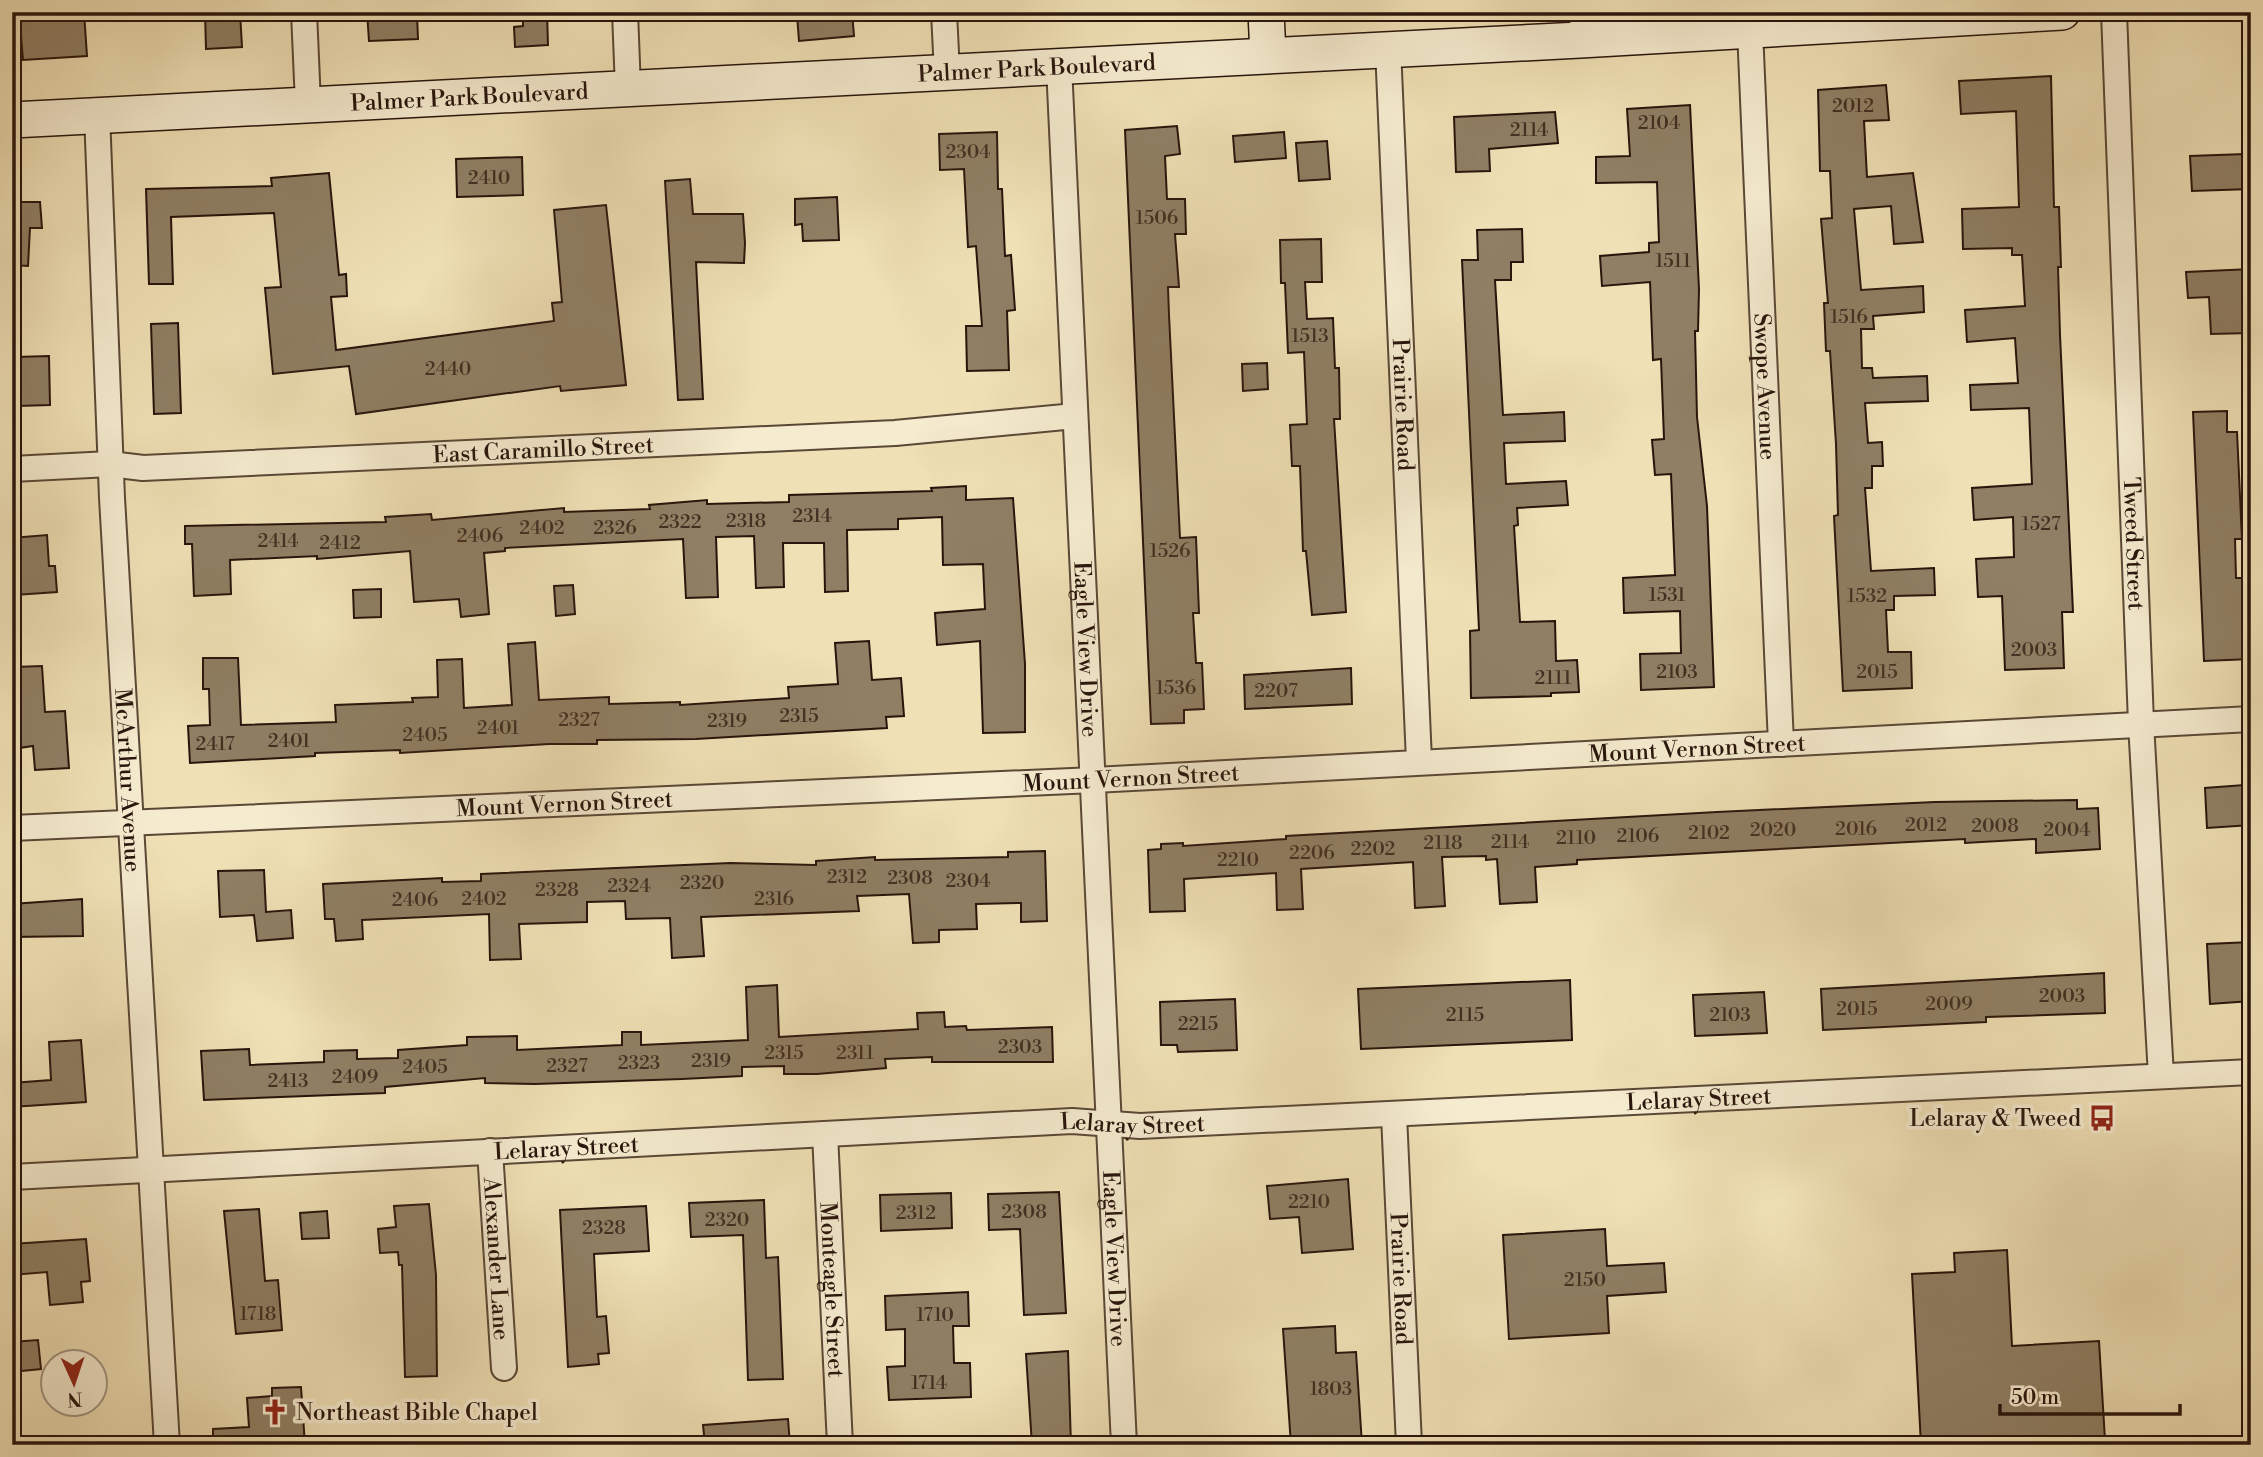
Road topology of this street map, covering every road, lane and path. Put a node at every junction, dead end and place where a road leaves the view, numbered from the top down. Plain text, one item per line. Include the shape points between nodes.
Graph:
1 (304, 12) edge
2 (625, 12) edge
3 (944, 12) edge
4 (1266, 12) edge
5 (2062, 12) edge
6 (2114, 12) edge
7 (1932, 15) edge
8 (1582, 26) edge
9 (1750, 30) junction
10 (1388, 48) junction
11 (1268, 55) junction
12 (1059, 66) junction
13 (947, 73) junction
14 (628, 89) junction
15 (309, 104) junction
16 (97, 114) junction
17 (12, 120) edge
18 (1075, 416) junction
19 (110, 464) junction
20 (12, 469) edge
21 (2251, 719) edge
22 (2141, 723) junction
23 (1780, 744) junction
24 (1419, 761) junction
25 (1094, 780) junction
26 (130, 823) junction
27 (12, 828) edge
28 (2251, 1072) edge
29 (2161, 1076) junction
30 (1394, 1115) junction
31 (1108, 1123) junction
32 (825, 1133) junction
33 (490, 1151) junction
34 (149, 1167) junction
35 (12, 1177) edge
36 (504, 1368) dead end
37 (167, 1445) edge
38 (840, 1445) edge
39 (1124, 1445) edge
40 (1409, 1445) edge

1 - 15 street
2 - 14 street
3 - 13 street
4 - 11 main road
5 - 7 main road, Palmer Park Boulevard
6 - 22 street, Tweed Street
7 - 9 main road, Palmer Park Boulevard
8 - 9 main road, Palmer Park Boulevard
8 - 10 main road, Palmer Park Boulevard
9 - 23 street, Swope Avenue
10 - 11 main road, Palmer Park Boulevard
10 - 24 street, Prairie Road
11 - 12 main road, Palmer Park Boulevard
12 - 13 main road, Palmer Park Boulevard
12 - 18 street, Eagle View Drive
13 - 14 main road, Palmer Park Boulevard
14 - 15 main road, Palmer Park Boulevard
15 - 16 main road, Palmer Park Boulevard
16 - 17 main road, Palmer Park Boulevard
16 - 19 street, McArthur Avenue
18 - 19 street, East Caramillo Street via 826,437 143,468
18 - 25 street, Eagle View Drive
19 - 20 street, East Caramillo Street
19 - 26 street, McArthur Avenue
21 - 22 street, Mount Vernon Street
22 - 23 street, Mount Vernon Street
22 - 29 street, Tweed Street
23 - 24 street, Mount Vernon Street
24 - 25 street, Mount Vernon Street
25 - 26 street, Mount Vernon Street
25 - 31 street, Eagle View Drive
26 - 27 street, Mount Vernon Street
26 - 34 street, McArthur Avenue
28 - 29 street, Lelaray Street
29 - 30 street, Lelaray Street
30 - 31 street, Lelaray Street via 1140,1126
30 - 40 street, Prairie Road
31 - 32 street, Lelaray Street
31 - 39 street, Eagle View Drive
32 - 33 street, Lelaray Street
32 - 38 street, Monteagle Street
33 - 34 street, Lelaray Street
33 - 36 street, Alexander Lane
34 - 35 street, Lelaray Street
34 - 37 street, McArthur Avenue

